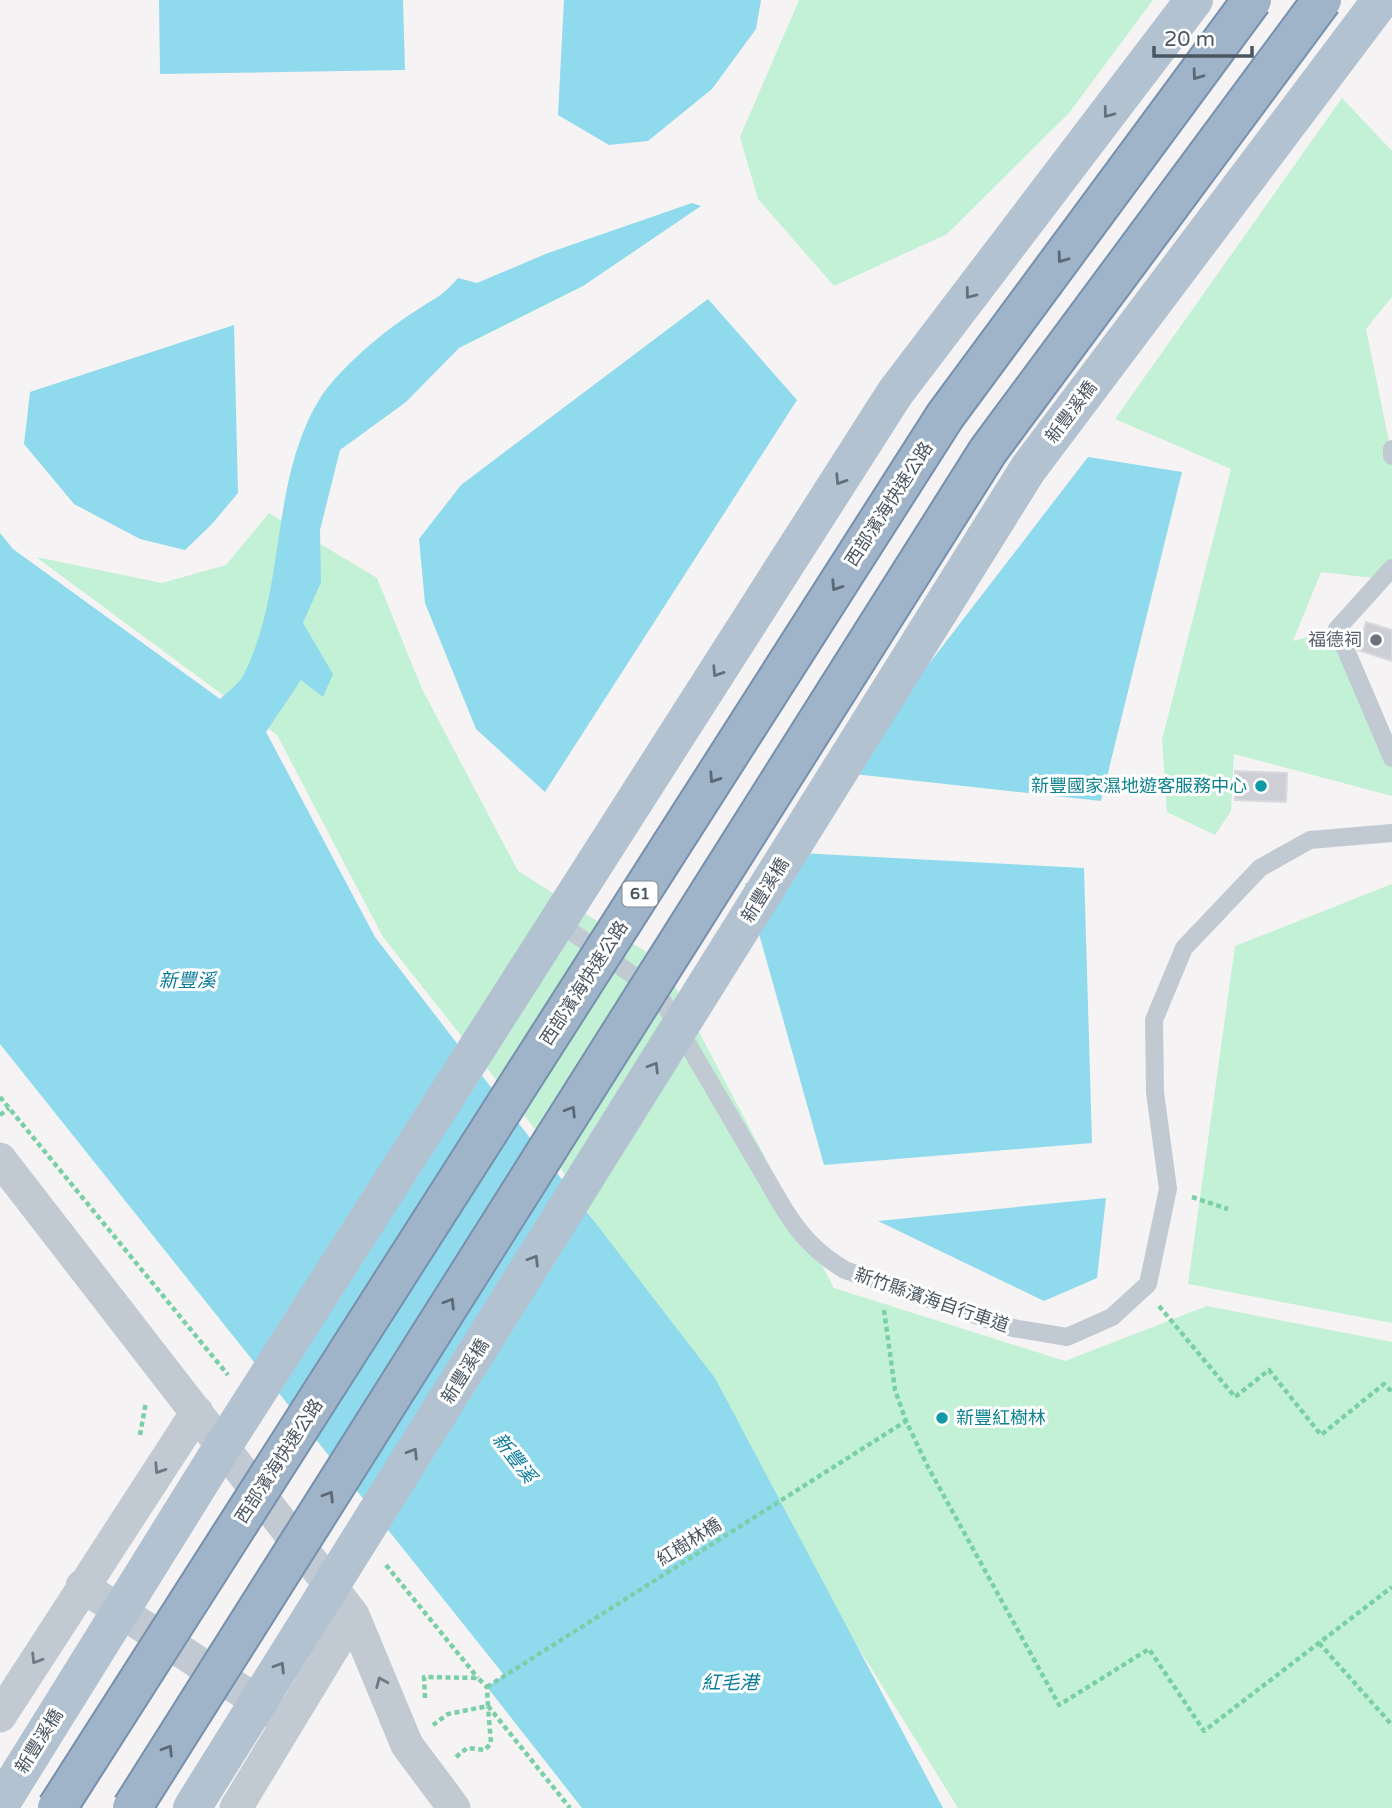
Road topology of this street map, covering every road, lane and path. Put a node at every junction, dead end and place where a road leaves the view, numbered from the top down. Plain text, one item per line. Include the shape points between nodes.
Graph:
1 (1194, 0) edge
2 (1252, 0) edge
3 (1322, 0) edge
4 (1381, 0) edge
5 (1392, 449) edge
6 (1392, 456) edge
7 (1392, 568) edge
8 (1392, 758) edge
9 (1392, 833) edge
10 (568, 929) dead end
11 (9, 1108) dead end
12 (0, 1115) edge
13 (0, 1159) edge
14 (1168, 1189) junction
15 (1228, 1209) dead end
16 (880, 1282) junction
17 (1161, 1309) dead end
18 (1392, 1392) edge
19 (197, 1412) junction
20 (906, 1421) junction
21 (82, 1586) junction
22 (1392, 1587) edge
23 (353, 1615) junction
24 (1319, 1643) junction
25 (470, 1667) dead end
26 (478, 1678) junction
27 (486, 1687) junction
28 (425, 1703) dead end
29 (488, 1706) junction
30 (448, 1714) dead end
31 (0, 1716) edge
32 (287, 1721) junction
33 (1392, 1724) edge
34 (430, 1777) junction
35 (0, 1805) edge
36 (57, 1808) edge
37 (131, 1808) edge
38 (192, 1808) edge
39 (236, 1808) edge
40 (454, 1808) edge
41 (570, 1808) edge

1 -> 35 main road, 新豐溪橋, bridge via 895,393
2 -> 36 highway, 西部濱海快速公路 / 61, bridge via 945,416
37 -> 3 highway, bridge via 988,451
38 -> 4 main road, 新豐溪橋, bridge via 1028,469
5 - 6 lane
7 - 8 lane via 1337,629
9 - 14 lane, 新竹縣濱海自行車道 via 1310,840 1260,868 1184,948 1154,1020 1155,1092
10 - 16 lane, 新竹縣濱海自行車道 via 658,993 803,1238 845,1270
11 - 12 path
13 - 19 street
14 - 15 path
14 - 16 lane, 新竹縣濱海自行車道 via 1148,1284 1112,1317 1067,1337 1013,1328
16 - 20 path via 895,1390
17 - 18 path via 1235,1397 1269,1370 1321,1435 1384,1384
19 -> 21 street
19 - 23 street
20 - 24 path via 1059,1704 1149,1649 1204,1731
20 - 27 path, 紅樹林橋
21 -> 31 street
21 - 32 street
22 - 24 path
23 - 32 street
34 -> 23 street via 407,1745
24 - 33 path
25 - 26 path
26 - 27 path
26 - 28 path via 424,1677
27 - 29 path
29 - 30 path
29 - 34 path via 491,1743 485,1750 467,1748
29 - 41 path
32 - 39 street
34 - 40 street

